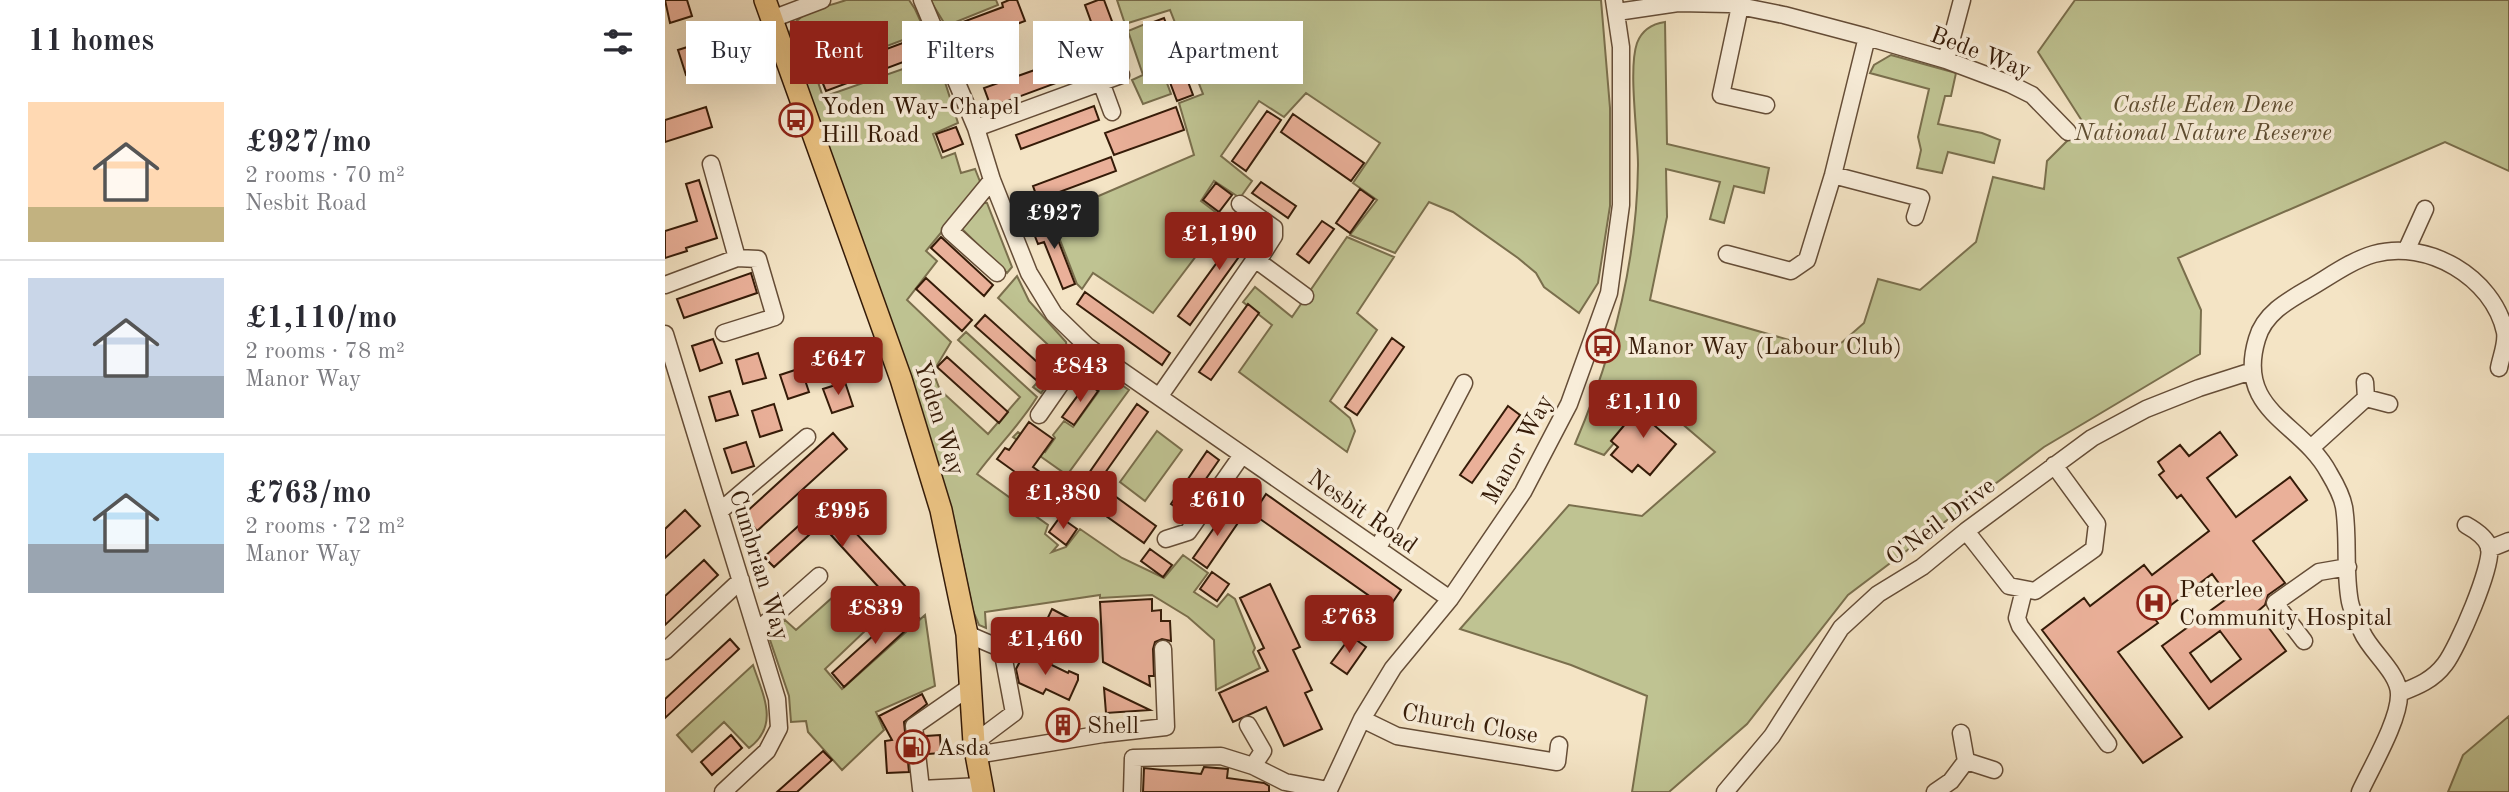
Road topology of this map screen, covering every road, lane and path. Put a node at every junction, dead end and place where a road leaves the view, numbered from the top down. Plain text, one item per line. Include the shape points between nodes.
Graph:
1 (822, 0) edge
2 (922, 0) edge
3 (1962, 0) edge
4 (1615, 6) edge
5 (1740, 6) junction
6 (768, 10) edge
7 (1867, 37) junction
8 (1946, 60) junction
9 (1096, 84) edge
10 (1102, 84) edge
11 (1766, 105) dead end
12 (1112, 112) dead end
13 (976, 128) junction
14 (2068, 132) dead end
15 (711, 164) dead end
16 (1833, 175) junction
17 (992, 180) junction
18 (1240, 204) dead end
19 (2425, 209) dead end
20 (1915, 217) dead end
21 (2406, 251) junction
22 (1727, 254) dead end
23 (737, 258) junction
24 (1258, 261) junction
25 (997, 273) dead end
26 (665, 285) edge
27 (1305, 296) dead end
28 (724, 333) dead end
29 (665, 334) edge
30 (2507, 335) edge
31 (1087, 346) junction
32 (2499, 368) dead end
33 (2252, 371) junction
34 (1464, 383) dead end
35 (1159, 397) junction
36 (2389, 404) dead end
37 (1039, 415) dead end
38 (807, 437) dead end
39 (2312, 447) junction
40 (1242, 455) junction
41 (2054, 465) junction
42 (720, 511) junction
43 (2466, 524) dead end
44 (1966, 531) junction
45 (1166, 539) dead end
46 (2509, 541) edge
47 (1378, 548) junction
48 (2489, 549) junction
49 (2348, 568) junction
50 (819, 576) dead end
51 (741, 580) junction
52 (2024, 590) junction
53 (1450, 599) junction
54 (757, 631) junction
55 (967, 634) junction
56 (2304, 641) dead end
57 (1163, 649) dead end
58 (665, 651) edge
59 (970, 687) junction
60 (2400, 693) junction
61 (1362, 719) junction
62 (1248, 725) dead end
63 (1961, 733) dead end
64 (2108, 744) dead end
65 (1559, 745) dead end
66 (975, 749) junction
67 (1966, 761) junction
68 (1253, 766) junction
69 (1994, 770) dead end
70 (1284, 787) edge
71 (981, 790) edge
72 (1328, 791) edge
73 (723, 792) edge
74 (1132, 792) edge
75 (1725, 792) edge
76 (1935, 792) edge
77 (2360, 792) edge

1 - 6 street
2 - 13 street, Nesbit Road
3 - 8 street
4 - 5 street, Bede Way
4 - 53 street, Manor Way via 1621,47 1621,205 1609,293 1558,426 1523,492
5 - 7 street, Bede Way
5 - 11 street via 1721,95
6 - 55 main road, Yoden Way via 901,379 941,510
7 - 8 street, Bede Way
7 - 16 street
8 - 14 street, Bede Way via 2032,95
9 - 13 street
10 - 12 street
13 - 17 street, Nesbit Road
15 - 23 street
16 - 20 street via 1921,198
16 - 22 street via 1807,260 1791,271
17 - 25 street via 950,231
17 - 31 street, Nesbit Road via 1029,273 1054,314
18 - 24 street via 1274,228
19 - 21 street
21 - 30 street via 2438,258 2479,286
21 - 33 street via 2374,254 2353,263 2281,305 2258,336
23 - 26 street
23 - 28 street via 758,259 775,317
24 - 27 street
24 - 35 street via 1255,259
29 - 42 street, Cumbrian Way
30 - 32 street
31 - 35 street, Nesbit Road
31 - 37 street
33 - 39 street via 2273,415
33 - 41 street, O'Neil Drive via 2146,409
34 - 47 street
35 - 40 street, Nesbit Road
36 - 39 street via 2365,390
38 - 42 street
39 - 49 street via 2344,505
40 - 45 street via 1188,532
40 - 47 street, Nesbit Road
41 - 44 street, O'Neil Drive
41 - 52 street via 2097,524 2094,549 2035,591
42 - 51 street, Cumbrian Way
43 - 48 street
44 - 52 street via 2009,586
44 - 75 street, O'Neil Drive via 1922,567 1878,594 1840,628 1772,736
46 - 48 street
47 - 53 street, Nesbit Road
48 - 60 street via 2481,586 2446,663 2426,682
49 - 56 street via 2319,572 2275,603
49 - 60 street via 2350,603 2365,638
50 - 54 street
51 - 54 street, Cumbrian Way
51 - 58 street
52 - 64 street via 2017,618 2020,626
53 - 61 street, Manor Way via 1394,668
54 - 73 street, Cumbrian Way via 777,699 779,728 767,751
55 - 59 main road, Yoden Way
55 - 66 street via 1002,649 1014,713
57 - 66 street via 1166,727
59 - 66 main road, Yoden Way
59 - 71 street via 914,726 915,739 921,789
60 - 77 street via 2394,718
61 - 65 street, Church Close via 1397,736 1557,762
61 - 72 street, Manor Way
62 - 68 street via 1262,751
63 - 67 street
66 - 71 main road, Yoden Way
67 - 69 street
67 - 76 street via 1951,781
68 - 70 street
68 - 74 street via 1221,756 1133,758
70 - 72 street

